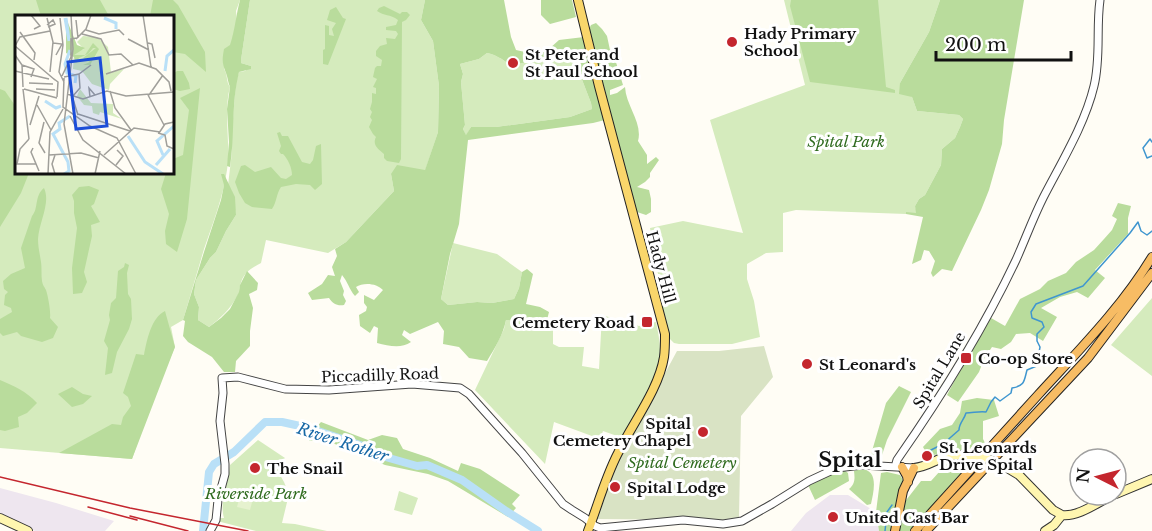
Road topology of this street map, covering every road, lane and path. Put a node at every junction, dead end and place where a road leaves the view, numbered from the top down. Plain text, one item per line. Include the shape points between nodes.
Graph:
1 (578, 0) edge
2 (1100, 0) edge
3 (1152, 257) edge
4 (1152, 273) edge
5 (898, 467) junction
6 (914, 468) junction
7 (1152, 479) edge
8 (908, 482) junction
9 (1128, 489) edge
10 (1089, 507) edge
11 (1062, 515) junction
12 (0, 518) edge
13 (589, 527) edge
14 (602, 530) edge
15 (28, 531) edge
16 (210, 531) edge
17 (895, 531) edge
18 (915, 531) edge
19 (926, 531) edge
20 (1045, 531) edge

1 - 13 main road, Hady Hill via 665,334 660,374 618,452
2 - 5 street, Spital Lane via 1095,81 1090,101 980,329 897,460
3 - 18 highway via 1089,341
4 - 19 highway via 1089,358
5 - 6 street
5 - 8 highway
5 - 14 street via 837,468 742,521 723,524 683,520
6 - 8 highway
6 - 11 main road, bridge via 953,456 988,459 1019,475
7 - 9 main road
8 - 17 highway via 899,504
10 - 11 main road
11 - 20 main road
12 - 15 main road
13 - 14 street
13 - 16 street, Piccadilly Road via 585,518 563,504 522,453 460,388 412,384 285,389 238,377 222,378 220,421 225,474 216,520

